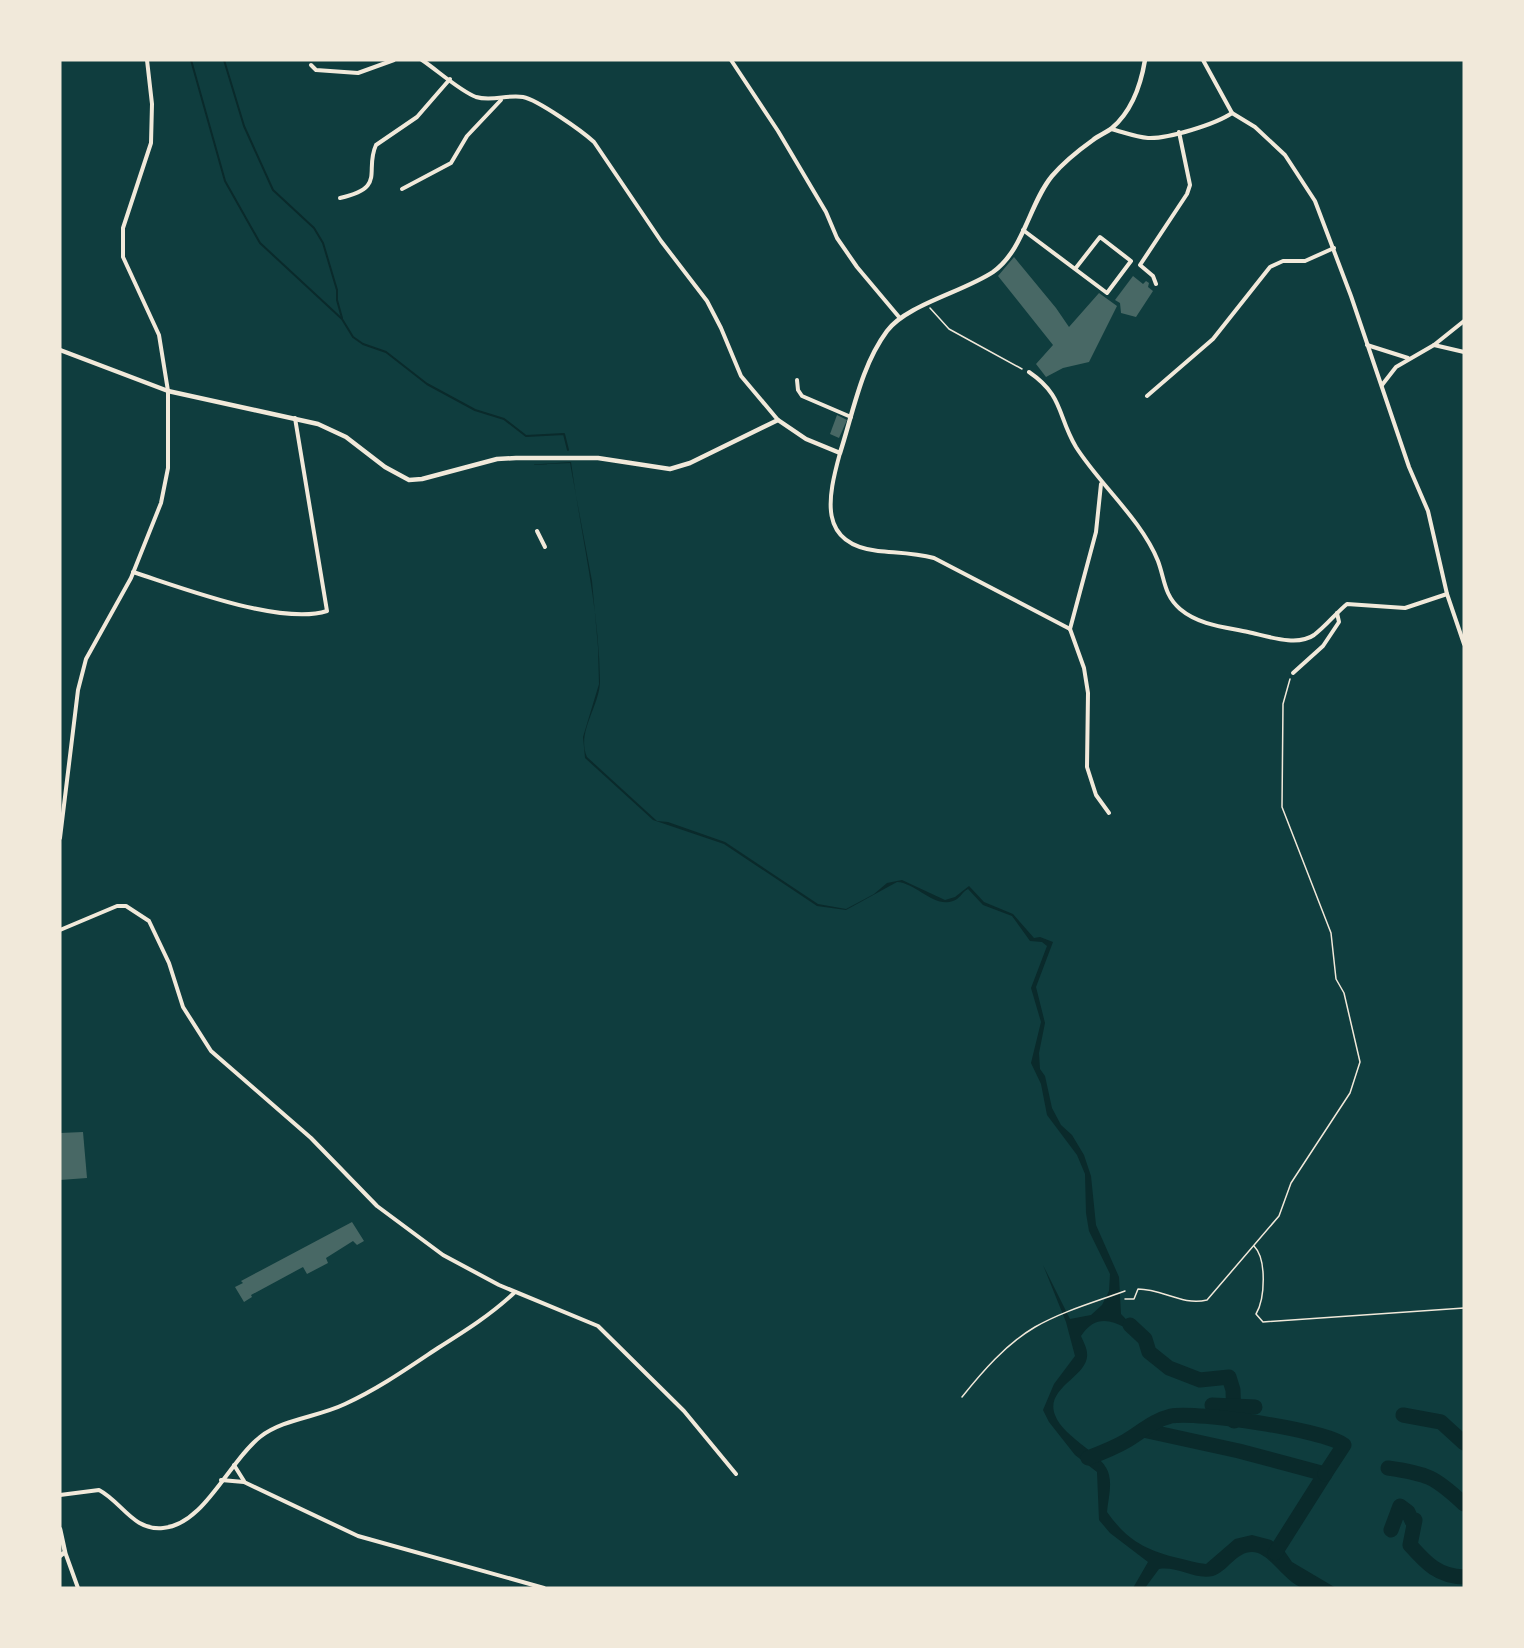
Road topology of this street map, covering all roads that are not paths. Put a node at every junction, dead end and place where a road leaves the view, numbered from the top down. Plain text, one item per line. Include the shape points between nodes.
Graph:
1 (147, 60) edge
2 (394, 60) edge
3 (422, 60) edge
4 (731, 60) edge
5 (1145, 60) edge
6 (1203, 60) edge
7 (311, 65) dead end
8 (450, 79) junction
9 (502, 100) junction
10 (1232, 113) junction
11 (1111, 129) junction
12 (1179, 132) junction
13 (402, 189) dead end
14 (340, 198) dead end
15 (1023, 230) junction
16 (1334, 248) junction
17 (1131, 261) junction
18 (1140, 265) junction
19 (1075, 269) junction
20 (1156, 284) dead end
21 (899, 317) junction
22 (1464, 321) edge
23 (1367, 345) junction
24 (1434, 345) junction
25 (60, 350) edge
26 (1464, 352) edge
27 (1409, 358) junction
28 (1029, 372) road end
29 (797, 380) dead end
30 (1381, 386) junction
31 (168, 391) junction
32 (1147, 396) dead end
33 (850, 417) junction
34 (295, 418) junction
35 (778, 420) junction
36 (840, 453) junction
37 (1101, 483) junction
38 (537, 531) dead end
39 (545, 547) dead end
40 (133, 572) junction
41 (1447, 594) junction
42 (1337, 612) junction
43 (1070, 629) junction
44 (1464, 644) edge
45 (1293, 673) road end
46 (1109, 813) dead end
47 (60, 838) edge
48 (60, 930) edge
49 (515, 1292) junction
50 (233, 1464) junction
51 (736, 1474) dead end
52 (221, 1480) junction
53 (244, 1482) junction
54 (60, 1495) edge
55 (60, 1529) edge
56 (65, 1552) junction
57 (60, 1556) edge
58 (78, 1588) edge
59 (544, 1588) edge

1 - 31 street via 151,142 123,228 123,257 159,335
2 - 7 street via 358,73 316,70
3 - 8 street
4 - 21 street via 778,131 837,238
5 - 11 street via 1141,86
6 - 10 street
8 - 9 street via 476,97
8 - 14 street via 417,117 376,145 371,182
9 - 13 street via 467,136 451,163
9 - 35 street via 525,97 594,142 707,301 741,376
10 - 12 street
10 - 16 street via 1255,127 1285,155 1315,201
11 - 12 street via 1148,138
11 - 15 street via 1053,176
12 - 18 street via 1190,185
15 - 19 street
15 - 21 street via 995,270
16 - 23 street
16 - 32 street via 1305,261 1283,261 1270,267 1213,339
17 - 18 street
17 - 19 street via 1100,237
17 - 19 street via 1107,293
18 - 20 street
21 - 33 street via 886,332 865,374
22 - 24 street
23 - 27 street
23 - 30 street
24 - 26 street
24 - 27 street
25 - 31 street
27 - 30 street
28 - 37 street via 1045,383 1059,402 1075,444
29 - 33 street via 802,396
30 - 41 street via 1428,511
31 - 34 street
31 - 40 street via 168,468 161,503
33 - 36 street
34 - 35 street via 334,430 409,480 516,458 598,458 670,469
34 - 40 street via 327,611 313,615 231,604
35 - 36 street via 806,439
36 - 43 street via 829,512 832,526 853,544 934,558
37 - 42 street via 1113,494 1157,560 1167,596 1181,610 1204,623 1289,640 1305,639
37 - 43 street via 1096,532
38 - 39 street
40 - 47 street via 86,658 78,690
41 - 42 street via 1405,608 1357,603 1347,604
41 - 44 street
42 - 45 street via 1339,622 1323,646
43 - 46 street via 1088,693 1087,767 1096,795
48 - 49 street via 117,906 139,913 158,935 183,1007 211,1051 311,1138 377,1206 443,1255
49 - 50 street via 496,1310 385,1383 343,1405 270,1431
49 - 51 street via 598,1326 684,1411
50 - 52 street
50 - 53 street
52 - 53 street
52 - 54 street via 187,1520 162,1529 138,1523 99,1490
53 - 59 street via 358,1536
55 - 56 street
56 - 57 street
56 - 58 street

